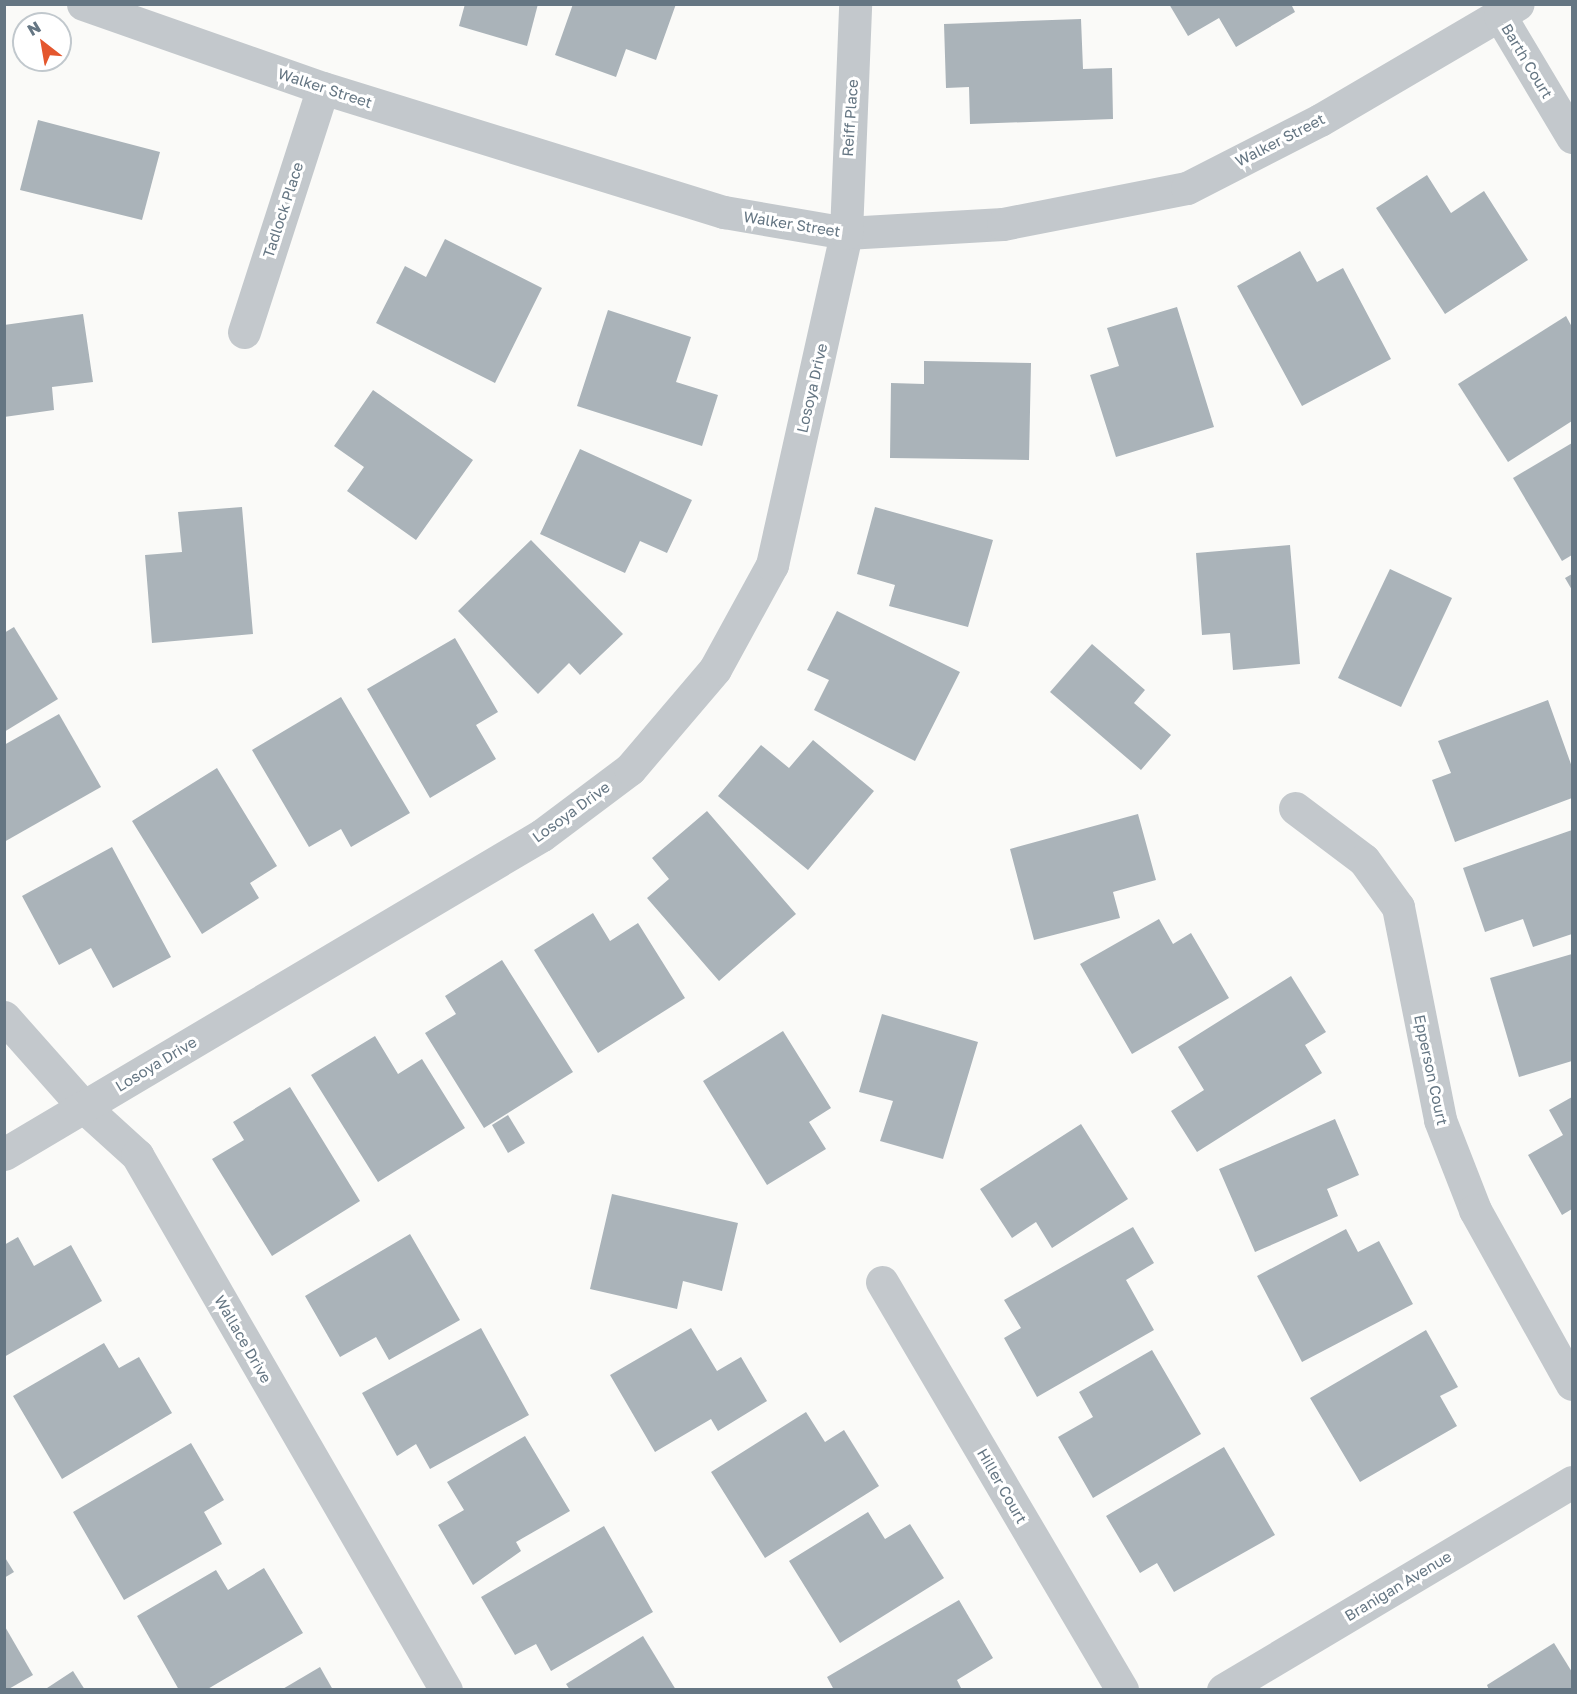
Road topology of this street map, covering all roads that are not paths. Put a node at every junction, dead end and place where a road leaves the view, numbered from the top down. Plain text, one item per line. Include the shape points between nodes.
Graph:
1 (83, 4) edge
2 (855, 4) edge
3 (1509, 10) edge
4 (323, 88) junction
5 (1572, 137) edge
6 (846, 233) junction
7 (244, 332) dead end
8 (1295, 808) dead end
9 (4, 1017) edge
10 (84, 1107) junction
11 (4, 1154) edge
12 (882, 1282) dead end
13 (1572, 1384) edge
14 (1572, 1482) edge
15 (446, 1689) edge
16 (1122, 1689) edge
17 (1223, 1689) edge

1 - 4 street, Walker Street
2 - 6 street, Reiff Place
3 - 5 street, Barth Court
3 - 6 street, Walker Street via 1320,120 1187,188 1003,224
4 - 6 street, Walker Street via 724,212
4 - 7 street, Tadlock Place
6 - 10 street, Losoya Drive via 772,565 715,669 630,769 542,835
8 - 13 street, Epperson Court via 1364,860 1398,907 1440,1120 1475,1210
9 - 10 street, Wallace Drive
10 - 11 street, Losoya Drive
10 - 15 street, Wallace Drive via 137,1155
12 - 16 street, Hiller Court
14 - 17 street, Branigan Avenue

